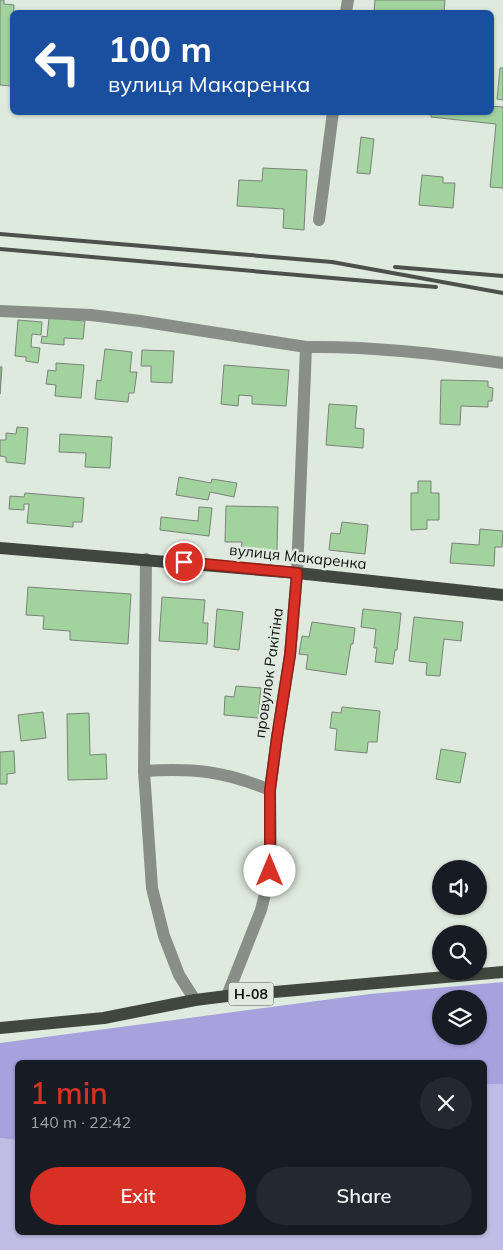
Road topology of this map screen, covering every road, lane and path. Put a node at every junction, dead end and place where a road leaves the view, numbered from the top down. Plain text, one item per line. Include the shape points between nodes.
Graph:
1 (333, 115) edge
2 (319, 220) dead end
3 (0, 311) edge
4 (306, 347) junction
5 (503, 363) edge
6 (0, 548) edge
7 (146, 559) junction
8 (297, 573) junction
9 (503, 595) edge
10 (144, 771) junction
11 (270, 790) junction
12 (503, 972) edge
13 (227, 996) junction
14 (195, 1000) junction
15 (0, 1028) edge

1 - 2 street
3 - 4 street via 90,315
4 - 5 street
4 - 8 street, провулок Ракітіна
6 - 7 main road, вулиця Макаренка
7 - 8 main road, вулиця Макаренка
7 - 10 street
8 - 9 main road, вулиця Макаренка
8 - 11 street, провулок Ракітіна via 290,655
10 - 11 street via 218,772
10 - 14 street via 152,888 170,951
11 - 13 street, провулок Ракітіна via 270,871 261,910
12 - 13 main road, Н-08
13 - 14 main road, Н-08
14 - 15 main road, Н-08 via 104,1018

